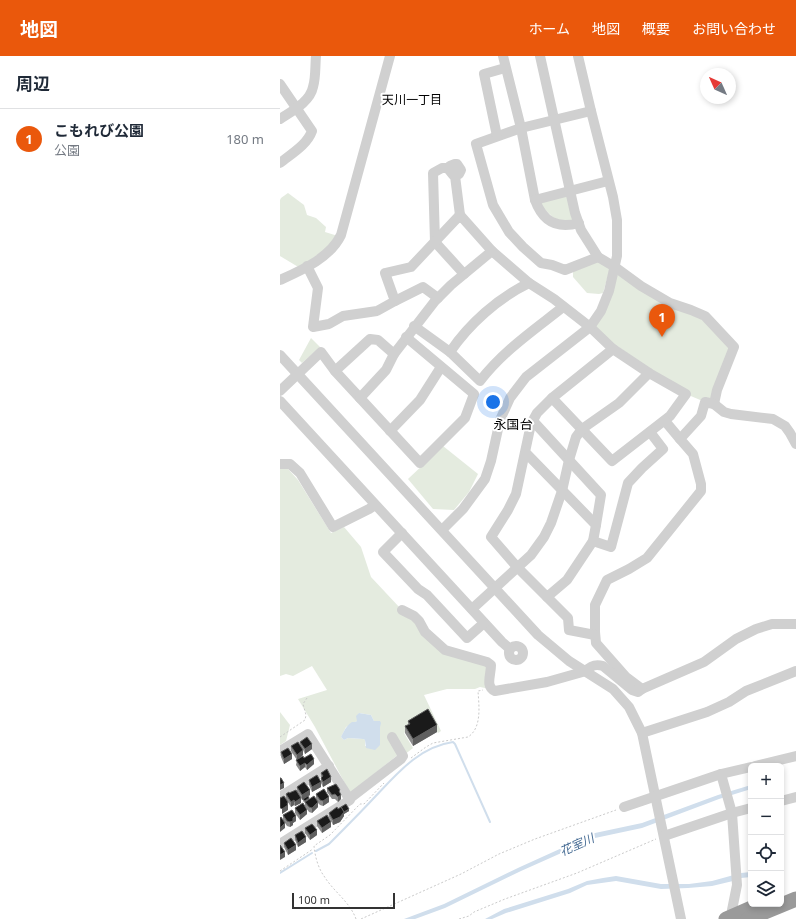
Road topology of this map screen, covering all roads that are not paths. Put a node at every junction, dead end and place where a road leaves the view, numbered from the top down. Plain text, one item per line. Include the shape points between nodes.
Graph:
1 (316, 56) edge
2 (390, 56) edge
3 (503, 56) edge
4 (540, 56) edge
5 (578, 56) edge
6 (505, 68) junction
7 (280, 84) edge
8 (296, 108) junction
9 (591, 111) junction
10 (280, 119) edge
11 (555, 120) junction
12 (521, 128) junction
13 (497, 136) junction
14 (280, 163) edge
15 (608, 181) junction
16 (570, 192) junction
17 (535, 200) junction
18 (460, 215) junction
19 (579, 223) junction
20 (435, 242) junction
21 (492, 251) junction
22 (598, 257) junction
23 (307, 266) junction
24 (615, 267) junction
25 (464, 274) junction
26 (280, 280) edge
27 (529, 283) junction
28 (438, 298) junction
29 (395, 301) junction
30 (563, 307) junction
31 (414, 326) junction
32 (590, 327) junction
33 (406, 337) junction
34 (612, 349) junction
35 (450, 352) junction
36 (394, 354) junction
37 (280, 355) edge
38 (441, 367) junction
39 (335, 371) junction
40 (649, 373) junction
41 (297, 374) junction
42 (280, 391) edge
43 (360, 398) junction
44 (552, 398) junction
45 (280, 401) edge
46 (714, 404) junction
47 (532, 421) junction
48 (665, 421) junction
49 (582, 429) junction
50 (390, 431) junction
51 (650, 432) junction
52 (680, 439) junction
53 (796, 444) edge
54 (525, 452) junction
55 (569, 460) junction
56 (280, 464) edge
57 (562, 491) junction
58 (375, 505) junction
59 (596, 526) junction
60 (442, 530) junction
61 (402, 533) junction
62 (593, 541) junction
63 (518, 568) junction
64 (494, 588) junction
65 (547, 597) junction
66 (472, 609) junction
67 (402, 610) dead end
68 (484, 623) junction
69 (796, 624) edge
70 (595, 635) junction
71 (510, 649) dead end
72 (586, 671) junction
73 (796, 671) edge
74 (642, 689) junction
75 (642, 733) junction
76 (392, 737) dead end
77 (280, 752) edge
78 (796, 756) edge
79 (767, 763) edge
80 (329, 766) junction
81 (748, 768) edge
82 (722, 776) junction
83 (280, 797) edge
84 (655, 797) junction
85 (796, 797) edge
86 (349, 799) junction
87 (784, 800) edge
88 (624, 807) road end
89 (748, 809) edge
90 (732, 812) junction
91 (663, 834) junction
92 (280, 844) edge
93 (796, 888) edge
94 (784, 894) edge
95 (796, 899) edge
96 (754, 907) edge
97 (731, 918) edge
98 (681, 919) edge
99 (748, 919) edge

1 - 8 street via 313,88
2 - 23 street via 341,235 334,246
3 - 6 street
4 - 11 street
5 - 9 street
6 - 12 street
6 - 13 street via 484,74
7 - 8 street
8 - 10 street
8 - 14 street via 312,131 304,144
9 - 11 street
9 - 15 street
11 - 12 street
11 - 16 street
12 - 13 street
12 - 17 street
13 - 22 street via 476,144 492,205 509,232 541,263 565,270
15 - 16 street
15 - 24 street via 617,220 618,247
16 - 17 street
16 - 19 street
17 - 19 street via 539,210 550,221 568,226
18 - 20 street
18 - 20 street via 452,172 442,168 433,173
18 - 21 street
19 - 22 street
20 - 25 street
20 - 29 street via 412,267 385,273
21 - 25 street
21 - 27 street
22 - 24 street
23 - 26 street
23 - 29 street via 318,288 313,327 329,324 343,316 377,310
24 - 32 street via 601,311
24 - 46 street via 670,303 705,316 734,347
25 - 28 street
27 - 30 street
27 - 35 street via 515,290 486,312 457,341
28 - 29 street via 423,287
28 - 31 street
30 - 32 street
30 - 35 street via 514,346 480,381
31 - 33 street
31 - 35 street
32 - 34 street
32 - 60 street via 526,377 510,398 500,420 485,479 463,509
33 - 36 street
33 - 38 street
34 - 40 street
34 - 44 street
36 - 39 street via 378,340 370,339
36 - 43 street via 386,370
37 - 41 street
38 - 50 street via 420,400
38 - 50 street via 474,394 464,418 420,463
39 - 41 street via 322,352
39 - 43 street
40 - 48 street via 686,394
40 - 49 street via 619,403
41 - 42 street
41 - 60 street
43 - 50 street
44 - 47 street
44 - 49 street
45 - 58 street
46 - 52 street via 705,402 701,416
46 - 53 street via 731,414 773,419 785,426
47 - 54 street
47 - 55 street
48 - 51 street
48 - 52 street
49 - 51 street via 612,461
49 - 55 street via 576,437
51 - 62 street via 663,449 628,483 611,547
52 - 70 street via 693,454 701,491 646,558 607,580 595,605
54 - 57 street
54 - 63 street via 516,494 490,537
55 - 57 street
55 - 59 street via 601,494
56 - 58 street via 290,464 300,473 333,527
57 - 59 street
57 - 63 street via 544,537
58 - 61 street
59 - 62 street
60 - 64 street
61 - 66 street
61 - 68 street via 383,552 467,638
62 - 65 street via 567,580
63 - 64 street
63 - 65 street
64 - 66 street
64 - 72 street via 553,648
65 - 70 street via 568,618 569,630
66 - 68 street
67 - 72 street via 414,616 425,632 445,650 491,665 491,690 502,691 533,686
68 - 71 street
69 - 74 street via 772,624 756,629 736,639 704,662
70 - 74 street via 596,643 626,677
72 - 74 street via 597,664 632,690 638,692
72 - 75 street via 622,698
73 - 75 street via 746,691 707,712
75 - 84 street
76 - 86 street via 404,756
77 - 80 street via 308,734
78 - 79 street
80 - 83 street
80 - 86 street
81 - 82 street
82 - 84 street
82 - 90 street
84 - 88 street
84 - 91 street
85 - 87 street
86 - 92 street
89 - 90 street
90 - 91 street
90 - 97 street via 737,885
91 - 98 street
93 - 94 highway
95 - 99 highway
96 - 97 highway

